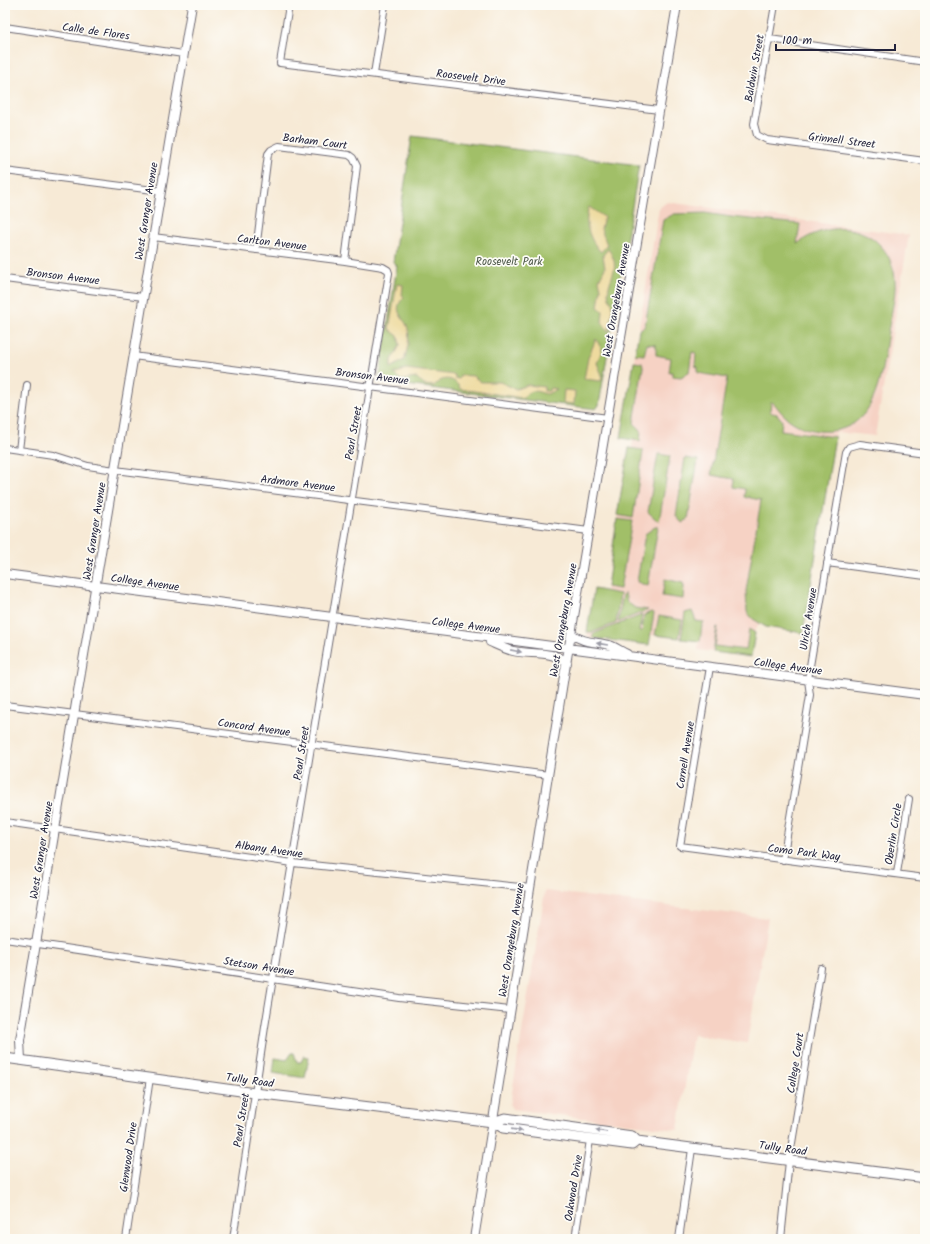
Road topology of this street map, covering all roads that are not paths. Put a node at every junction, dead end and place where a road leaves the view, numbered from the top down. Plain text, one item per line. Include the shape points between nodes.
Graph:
1 (192, 5) edge
2 (289, 5) edge
3 (385, 5) edge
4 (677, 5) edge
5 (775, 5) edge
6 (5, 27) edge
7 (770, 39) junction
8 (183, 54) junction
9 (925, 62) edge
10 (374, 74) junction
11 (660, 110) junction
12 (757, 135) joint
13 (925, 161) edge
14 (5, 171) edge
15 (161, 191) junction
16 (153, 237) junction
17 (256, 250) junction
18 (345, 261) junction
19 (388, 270) joint
20 (5, 279) edge
21 (142, 297) junction
22 (133, 356) junction
23 (27, 385) dead end
24 (371, 385) junction
25 (608, 418) junction
26 (5, 448) edge
27 (20, 450) junction
28 (925, 453) edge
29 (115, 470) junction
30 (352, 500) junction
31 (590, 531) junction
32 (827, 563) junction
33 (5, 574) edge
34 (925, 576) edge
35 (96, 587) junction
36 (333, 618) junction
37 (572, 634) junction
38 (479, 638) junction
39 (570, 648) junction
40 (632, 657) junction
41 (567, 663) junction
42 (710, 667) junction
43 (808, 680) junction
44 (925, 695) edge
45 (5, 705) edge
46 (75, 714) junction
47 (312, 745) junction
48 (549, 775) junction
49 (909, 799) dead end
50 (5, 822) edge
51 (55, 828) junction
52 (680, 846) joint
53 (783, 860) junction
54 (292, 863) junction
55 (897, 874) junction
56 (925, 878) edge
57 (530, 888) junction
58 (5, 939) edge
59 (37, 943) junction
60 (821, 968) dead end
61 (274, 978) junction
62 (510, 1010) junction
63 (5, 1058) edge
64 (21, 1060) junction
65 (150, 1078) junction
66 (255, 1093) junction
67 (493, 1122) junction
68 (590, 1140) junction
69 (637, 1142) junction
70 (692, 1149) junction
71 (789, 1162) junction
72 (925, 1178) edge
73 (126, 1239) edge
74 (232, 1239) edge
75 (474, 1239) edge
76 (575, 1239) edge
77 (680, 1239) edge
78 (781, 1239) edge

1 - 8 street, West Granger Avenue
2 - 10 street, Roosevelt Drive via 280,63
3 - 10 street
4 - 11 street, West Orangeburg Avenue
5 - 7 street, Baldwin Street
6 - 8 street, Calle de Flores
7 - 9 street
7 - 12 street, Baldwin Street via 754,124
8 - 15 street, West Granger Avenue
10 - 11 street, Roosevelt Drive
11 - 25 street, West Orangeburg Avenue
12 - 13 street, Grinnell Street via 767,140
14 - 15 street
15 - 16 street, West Granger Avenue
16 - 17 street, Carlton Avenue
16 - 21 street, West Granger Avenue
17 - 18 street, Carlton Avenue
17 - 18 street, Barham Court via 268,154 271,150 279,146 349,154 357,166
18 - 19 street, Carlton Avenue
19 - 24 street, Pearl Street
20 - 21 street, Bronson Avenue
21 - 22 street, West Granger Avenue
22 - 24 street, Bronson Avenue
22 - 29 street, West Granger Avenue
23 - 27 street
24 - 25 street, Bronson Avenue
24 - 30 street, Pearl Street
25 - 31 street, West Orangeburg Avenue
26 - 27 street, Ardmore Avenue
27 - 29 street, Ardmore Avenue
28 - 32 street, Ulrich Avenue via 860,444 849,447 846,452
29 - 30 street, Ardmore Avenue
29 - 35 street, West Granger Avenue
30 - 31 street, Ardmore Avenue
30 - 36 street, Pearl Street
31 - 37 street, West Orangeburg Avenue
32 - 34 street
32 - 43 street, Ulrich Avenue
33 - 35 street, College Avenue
35 - 36 street, College Avenue
35 - 46 street, West Granger Avenue
36 - 38 street, College Avenue
36 - 47 street, Pearl Street
37 - 39 street, West Orangeburg Avenue
40 -> 37 street via 611,646 587,642
38 - 39 street, College Avenue
38 -> 41 street via 512,651 553,656
39 - 40 street, College Avenue
39 - 41 street, West Orangeburg Avenue
40 - 42 street, College Avenue
41 - 48 street, West Orangeburg Avenue
42 - 43 street, College Avenue
42 - 52 street, Cornell Avenue
43 - 44 street, College Avenue
43 - 53 street, Ulrich Avenue via 810,695
45 - 46 street, Concord Avenue
46 - 47 street, Concord Avenue
46 - 51 street, West Granger Avenue
47 - 48 street, Concord Avenue
47 - 54 street, Pearl Street
48 - 57 street, West Orangeburg Avenue
49 - 55 street, Oberlin Circle
50 - 51 street, Albany Avenue
51 - 54 street, Albany Avenue
51 - 59 street, West Granger Avenue
52 - 53 street, Como Park Way
53 - 55 street, Como Park Way
54 - 57 street, Albany Avenue
54 - 61 street, Pearl Street
55 - 56 street, Como Park Way
57 - 62 street, West Orangeburg Avenue
58 - 59 street, Stetson Avenue
59 - 61 street, Stetson Avenue
59 - 64 street, West Granger Avenue via 20,1040
60 - 71 street, College Court
61 - 62 street, Stetson Avenue via 399,998
61 - 66 street, Pearl Street
62 - 67 street, West Orangeburg Avenue
63 - 64 main road, Tully Road
64 - 65 main road, Tully Road
65 - 66 main road, Tully Road
65 - 73 street, Glenwood Drive
66 - 67 main road, Tully Road
66 - 74 street, Pearl Street
67 -> 68 main road, Tully Road via 503,1128
69 -> 67 main road, Tully Road via 632,1136 505,1118
67 - 75 street, West Orangeburg Avenue
68 - 69 main road, Tully Road via 632,1145
68 - 76 street, Oakwood Drive
69 - 70 main road, Tully Road
70 - 71 main road, Tully Road
70 - 77 street
71 - 72 main road, Tully Road
71 - 78 street, College Court

